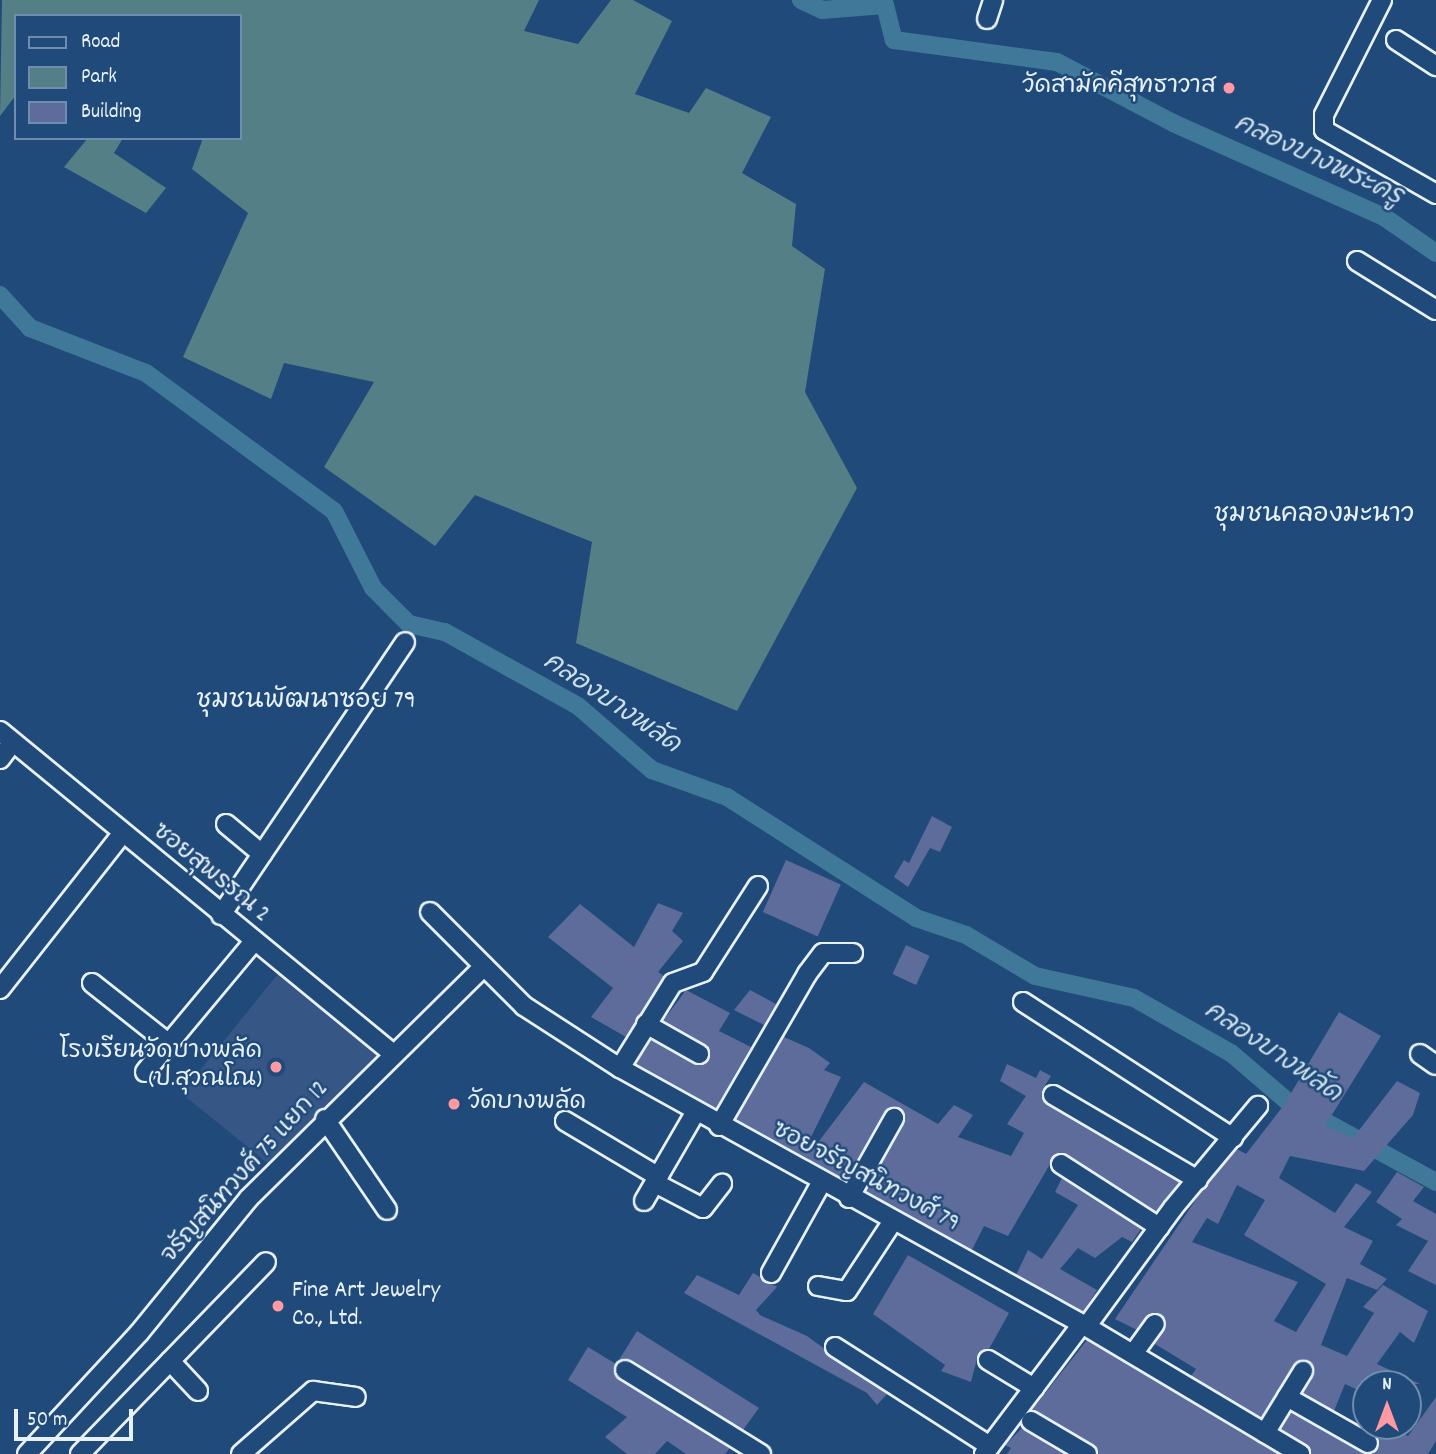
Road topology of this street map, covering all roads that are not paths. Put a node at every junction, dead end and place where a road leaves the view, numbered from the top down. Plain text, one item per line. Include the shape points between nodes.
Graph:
1 (993, 0) edge
2 (1382, 0) edge
3 (987, 19) dead end
4 (1396, 40) dead end
5 (1436, 66) edge
6 (1436, 194) edge
7 (1357, 261) dead end
8 (1436, 310) edge
9 (405, 642) dead end
10 (6, 736) edge
11 (0, 759) edge
12 (226, 824) dead end
13 (122, 834) junction
14 (262, 855) junction
15 (758, 886) dead end
16 (430, 912) dead end
17 (221, 915) junction
18 (254, 941) junction
19 (853, 953) dead end
20 (8, 965) edge
21 (484, 966) junction
22 (92, 983) dead end
23 (0, 989) edge
24 (1023, 1002) dead end
25 (646, 1024) junction
26 (168, 1043) junction
27 (391, 1052) junction
28 (699, 1054) dead end
29 (1420, 1054) dead end
30 (1436, 1065) edge
31 (620, 1068) junction
32 (145, 1072) dead end
33 (1053, 1095) dead end
34 (1258, 1106) dead end
35 (695, 1113) junction
36 (894, 1118) dead end
37 (325, 1119) junction
38 (565, 1121) dead end
39 (719, 1126) junction
40 (1233, 1138) junction
41 (1061, 1164) dead end
42 (657, 1180) junction
43 (821, 1183) junction
44 (1194, 1183) junction
45 (722, 1184) dead end
46 (849, 1198) junction
47 (645, 1201) dead end
48 (387, 1210) dead end
49 (892, 1221) junction
50 (1159, 1227) junction
51 (266, 1262) dead end
52 (771, 1273) dead end
53 (818, 1286) dead end
54 (1155, 1324) dead end
55 (1084, 1326) junction
56 (835, 1347) dead end
57 (1133, 1354) junction
58 (170, 1360) junction
59 (988, 1360) dead end
60 (625, 1370) dead end
61 (1303, 1371) dead end
62 (1034, 1388) junction
63 (198, 1391) dead end
64 (356, 1397) dead end
65 (1287, 1397) junction
66 (1031, 1421) dead end
67 (1265, 1433) junction
68 (1368, 1443) dead end
69 (987, 1450) edge
70 (27, 1454) edge
71 (80, 1454) edge
72 (241, 1454) edge
73 (761, 1454) edge
74 (1087, 1454) edge
75 (1300, 1454) edge

1 - 3 street
2 - 6 street via 1324,116 1324,131
4 - 5 street
7 - 8 street
9 - 14 street
10 - 11 street
10 - 13 street, ซอยสุพรรณ 2
12 - 14 street
13 - 17 street, ซอยสุพรรณ 2
13 - 20 street
14 - 17 street
15 - 25 street via 703,972 673,983
16 - 21 street, ซอยจรัญสนิทวงศ์ 79
17 - 18 street, ซอยสุพรรณ 2
18 - 26 street
18 - 27 street, ซอยสุพรรณ 2
19 - 39 street via 823,954 807,974
20 - 23 street
21 - 27 street, จรัญสนิทวงศ์ 75 แยก 12
21 - 31 street, ซอยจรัญสนิทวงศ์ 79 via 540,1018
22 - 26 street
24 - 40 street
25 - 28 street
25 - 31 street
26 - 32 street
27 - 37 street, จรัญสนิทวงศ์ 75 แยก 12
29 - 30 street
31 - 35 street, ซอยจรัญสนิทวงศ์ 79
33 - 44 street
34 - 40 street
35 - 39 street, ซอยจรัญสนิทวงศ์ 79
35 - 42 street
36 - 46 street
37 - 48 street
37 - 70 street, จรัญสนิทวงศ์ 75 แยก 12
38 - 42 street
39 - 43 street, ซอยจรัญสนิทวงศ์ 79
40 - 44 street
41 - 50 street
42 - 45 street via 703,1208
42 - 47 street
43 - 46 street, ซอยจรัญสนิทวงศ์ 79
43 - 52 street
44 - 50 street
46 - 49 street, ซอยจรัญสนิทวงศ์ 79
49 - 53 street via 847,1291
49 - 55 street, ซอยจรัญสนิทวงศ์ 79
50 - 55 street
51 - 58 street
54 - 57 street
55 - 57 street, ซอยจรัญสนิทวงศ์ 79
55 - 62 street
56 - 69 street
57 - 67 street, ซอยจรัญสนิทวงศ์ 79
58 - 63 street
58 - 71 street
59 - 62 street
60 - 73 street
61 - 65 street
62 - 69 street
64 - 72 street via 313,1391
65 - 67 street
65 - 68 street
66 - 74 street
67 - 75 street, ซอยจรัญสนิทวงศ์ 79

